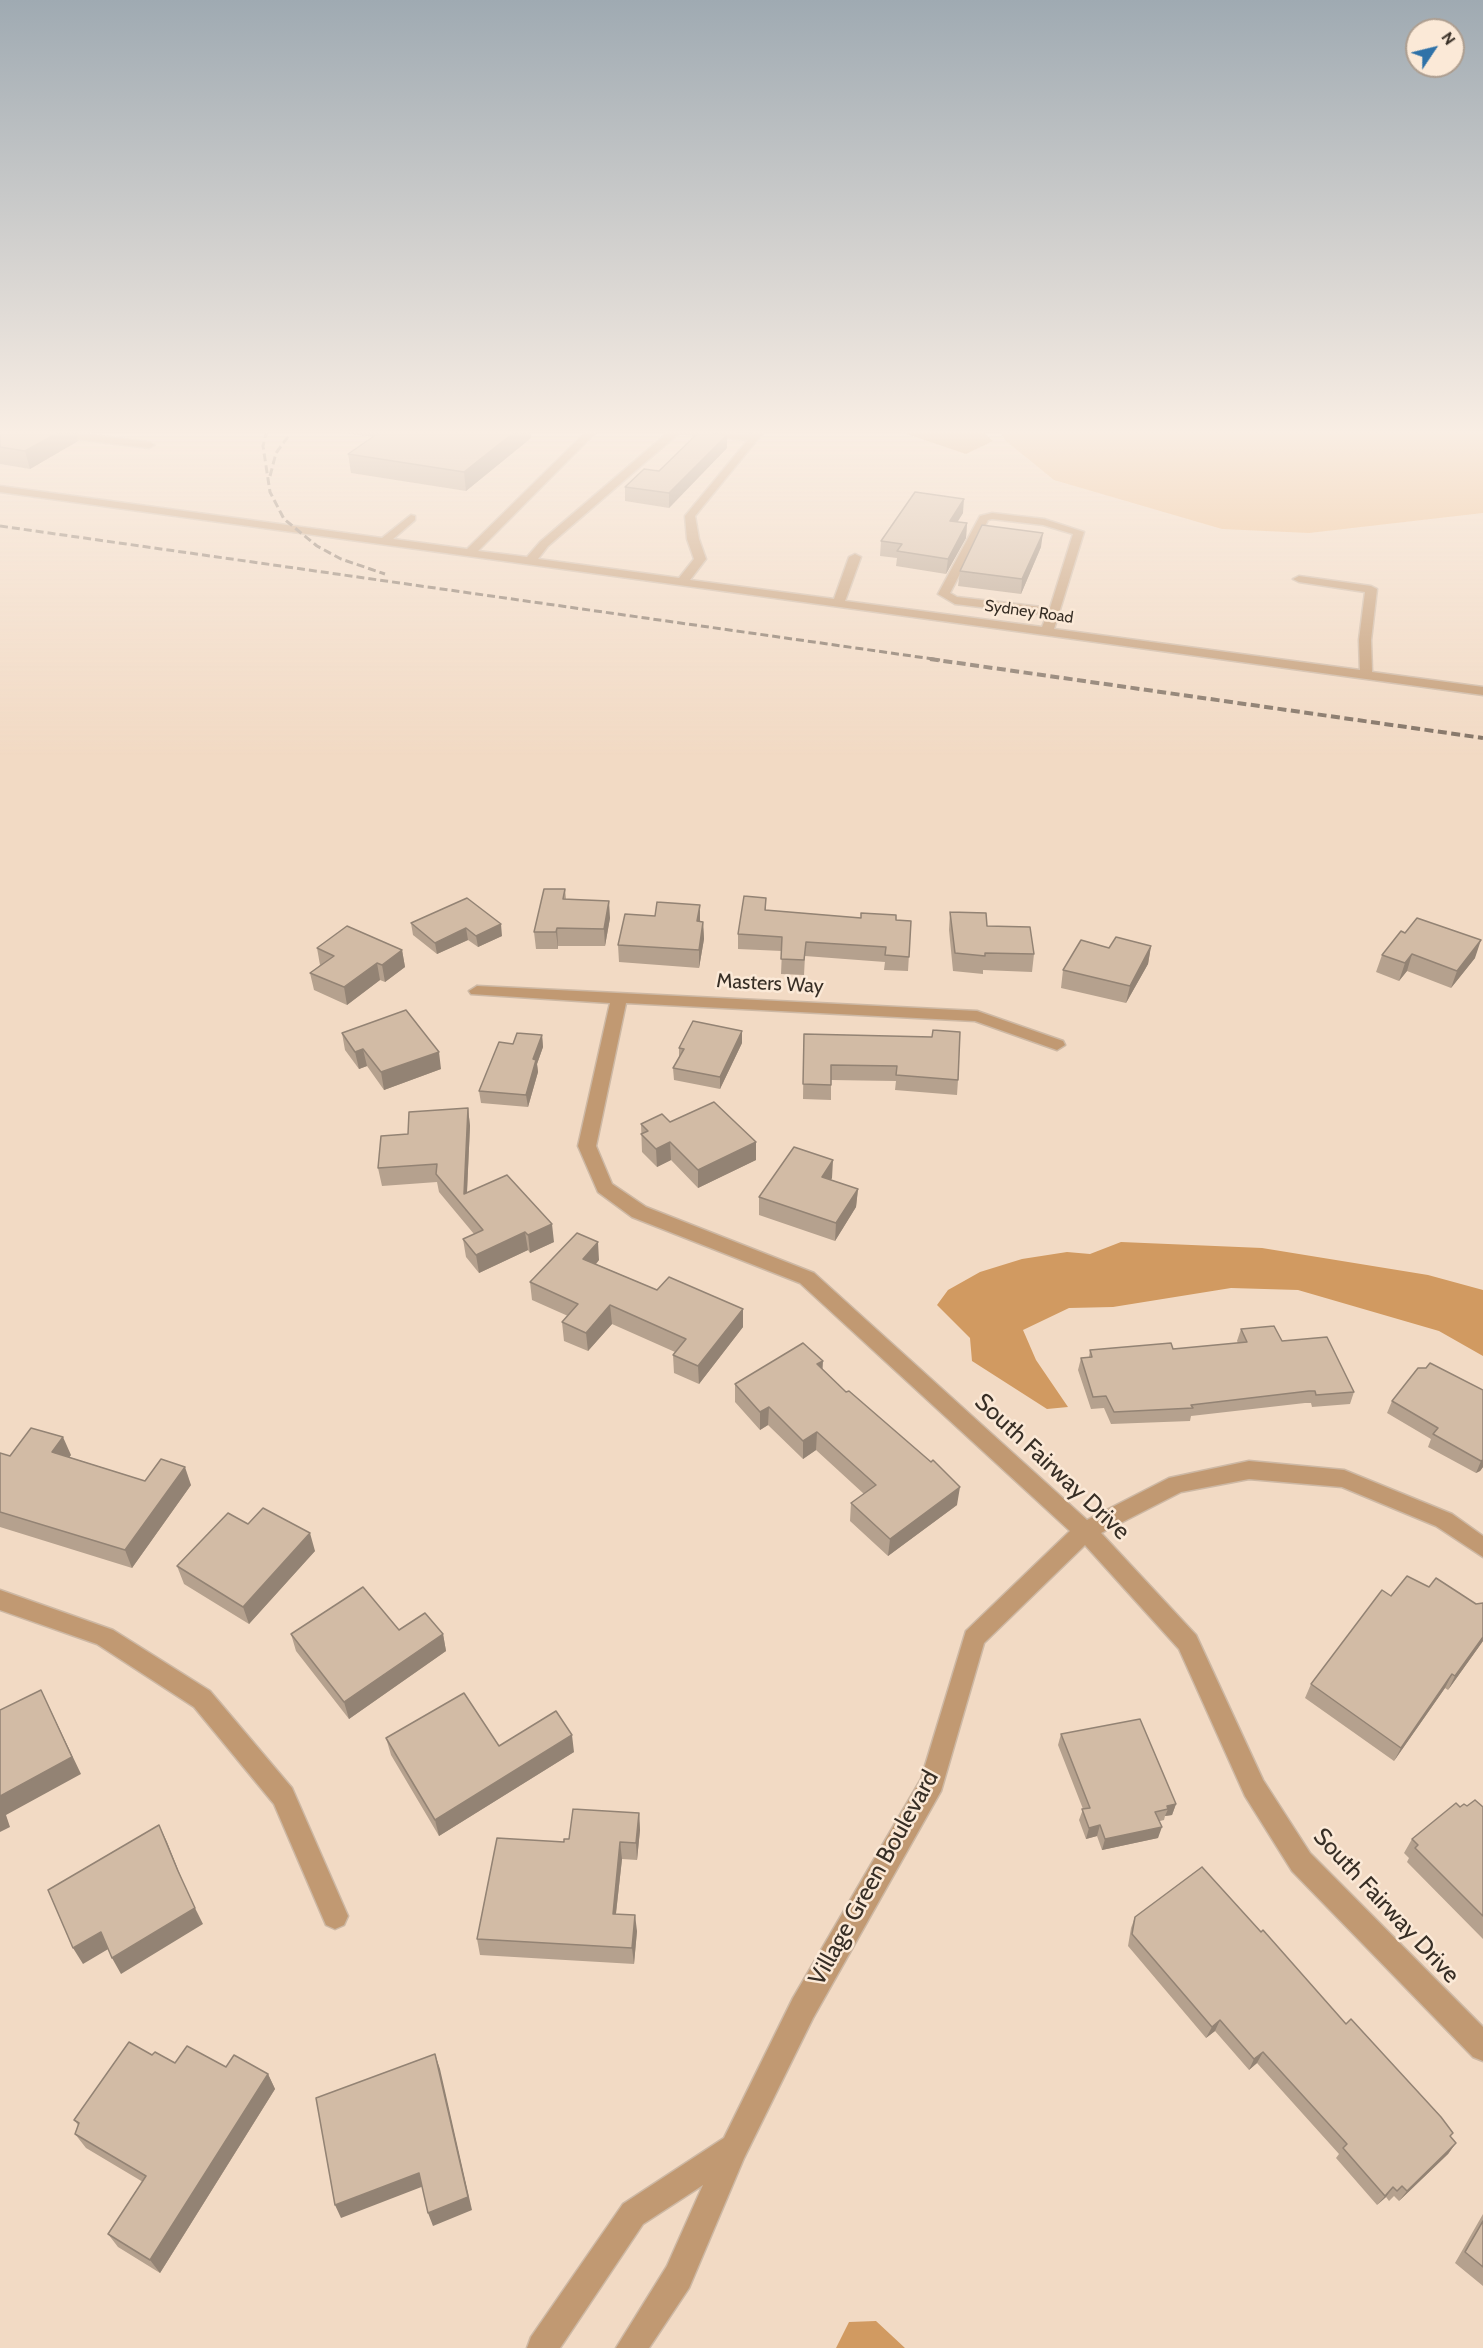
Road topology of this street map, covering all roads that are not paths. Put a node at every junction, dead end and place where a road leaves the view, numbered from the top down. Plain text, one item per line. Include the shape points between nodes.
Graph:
1 (374, 540) edge
2 (483, 540) edge
3 (549, 540) edge
4 (693, 540) edge
5 (973, 540) edge
6 (1077, 540) edge
7 (385, 541) joint
8 (470, 553) junction
9 (855, 557) dead end
10 (530, 561) junction
11 (1375, 573) dead end
12 (1299, 579) dead end
13 (682, 582) junction
14 (1371, 589) junction
15 (838, 603) junction
16 (1054, 612) junction
17 (1047, 631) junction
18 (1365, 675) junction
19 (1483, 691) edge
20 (477, 991) dead end
21 (619, 998) junction
22 (1057, 1045) dead end
23 (1085, 1531) junction
24 (1483, 1548) edge
25 (0, 1600) edge
26 (335, 1916) dead end
27 (1483, 2047) edge
28 (734, 2148) junction
29 (542, 2348) edge
30 (632, 2348) edge

1 - 7 street, Sydney Road
2 - 8 street
3 - 10 street
4 - 13 street via 700,559
5 - 16 street via 946,596
6 - 16 street
7 - 8 street, Sydney Road
8 - 10 street, Sydney Road
9 - 15 street
10 - 13 street, Sydney Road
11 - 14 street
12 - 14 street
13 - 15 street, Sydney Road
14 - 18 street
15 - 17 street, Sydney Road
16 - 17 street
17 - 18 street, Sydney Road
18 - 19 street, Sydney Road
20 - 21 street, Masters Way
21 - 22 street, Masters Way via 977,1016
21 - 23 street, South Fairway Drive via 587,1146 604,1188 639,1212 807,1278
23 - 24 street, Village Green Boulevard via 1177,1484 1250,1470 1344,1479 1444,1520
23 - 27 street, South Fairway Drive via 1188,1642 1254,1788 1301,1862
23 - 28 street, Village Green Boulevard via 974,1638 932,1783 803,2008
25 - 26 street via 105,1637 202,1699 283,1796
28 - 29 street via 633,2214
28 - 30 street, Village Green Boulevard via 678,2277

